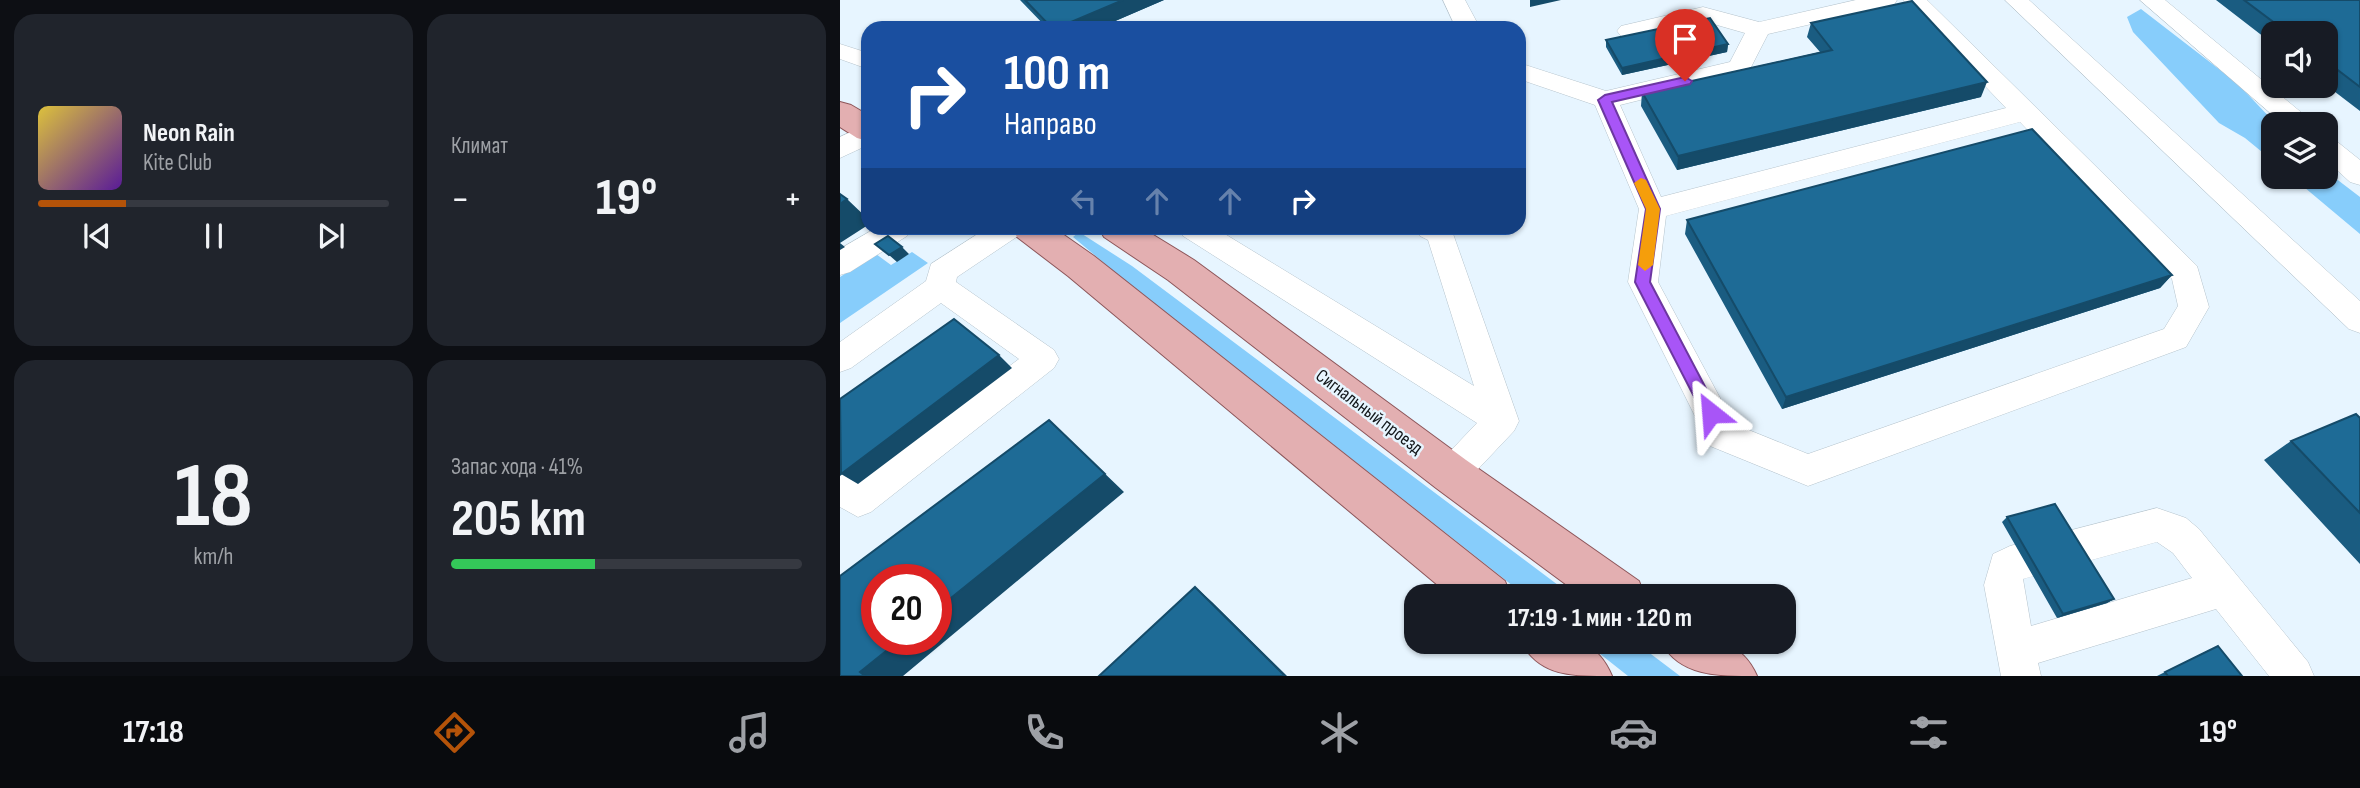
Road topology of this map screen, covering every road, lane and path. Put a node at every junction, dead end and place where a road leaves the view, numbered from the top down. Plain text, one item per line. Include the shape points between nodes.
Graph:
1 (1454, 0) edge
2 (1885, 0) edge
3 (1914, 0) edge
4 (2016, 0) edge
5 (2151, 0) edge
6 (1464, 21) edge
7 (1759, 29) junction
8 (1629, 31) dead end
9 (840, 51) edge
10 (861, 58) edge
11 (1526, 73) edge
12 (840, 94) edge
13 (1605, 100) junction
14 (861, 102) edge
15 (840, 112) edge
16 (2025, 112) junction
17 (2286, 112) edge
18 (861, 127) edge
19 (861, 136) edge
20 (840, 149) edge
21 (2338, 156) edge
22 (2360, 175) edge
23 (1653, 209) junction
24 (886, 235) edge
25 (998, 235) edge
26 (1039, 235) edge
27 (1127, 235) edge
28 (1204, 235) edge
29 (1441, 235) edge
30 (840, 264) edge
31 (941, 287) junction
32 (2360, 320) edge
33 (840, 359) edge
34 (1502, 421) junction
35 (1451, 474) junction
36 (840, 483) edge
37 (1441, 558) junction
38 (1463, 584) edge
39 (1472, 584) edge
40 (1604, 584) edge
41 (2224, 588) junction
42 (1525, 654) edge
43 (1560, 654) edge
44 (1702, 654) edge
45 (2018, 663) edge
46 (1544, 676) edge
47 (1587, 676) edge
48 (1732, 676) edge
49 (2294, 676) edge

1 - 6 street
2 - 7 street
3 - 16 street
4 - 32 street
5 - 17 street
7 - 8 street via 1703,14
7 - 13 street via 1739,68
9 - 10 street
11 - 13 street
12 - 14 main road
13 - 23 street
15 - 18 main road
16 - 23 street
16 - 23 street via 2186,274 2194,307 2188,317 2175,338 1808,470 1722,435 1643,282
19 - 20 street
21 - 22 street
24 - 30 street
25 - 31 street via 942,272
26 - 37 main road
27 - 35 main road, Сигнальный проезд via 1181,270
28 - 34 street
29 - 34 street
31 - 33 street
31 - 36 street via 1043,359 858,500
34 - 35 street
35 - 40 main road, Сигнальный проезд
37 - 38 main road
37 - 39 main road
41 - 45 street
41 - 45 street via 2180,535 2157,524 2010,564 2002,578
41 - 49 street
42 - 46 main road
43 - 47 main road
44 - 48 main road

